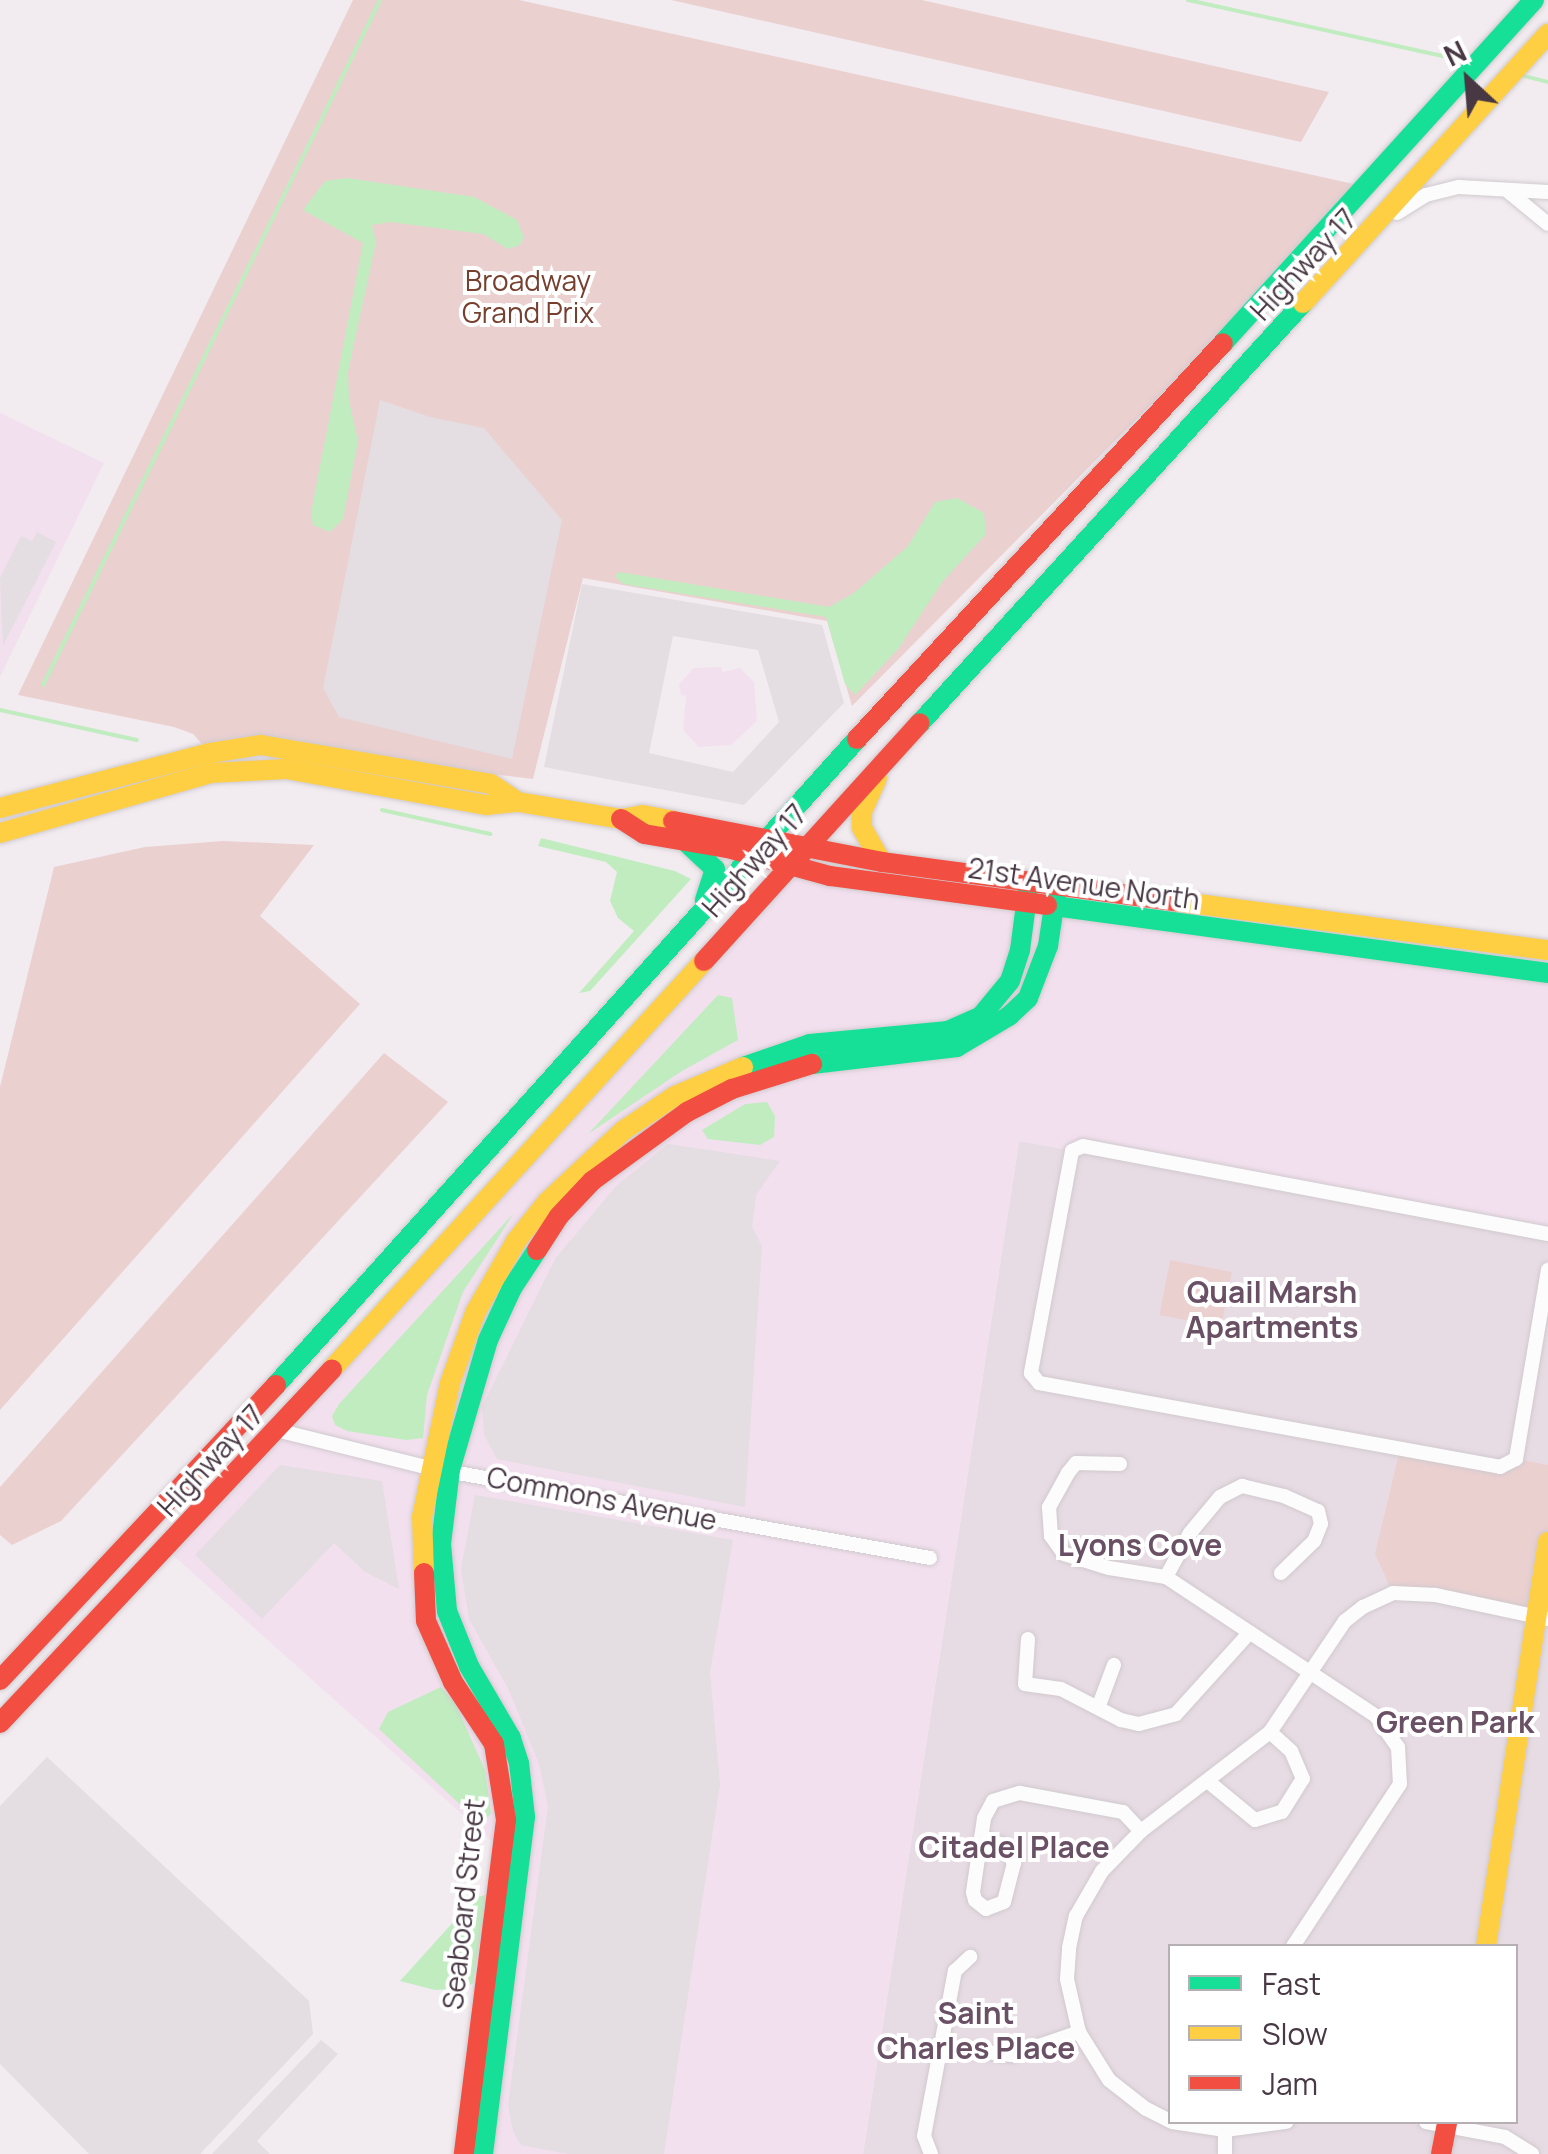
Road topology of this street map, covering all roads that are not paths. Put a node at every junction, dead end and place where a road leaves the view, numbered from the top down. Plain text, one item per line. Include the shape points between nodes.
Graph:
1 (1534, 0) edge
2 (1544, 38) edge
3 (1509, 191) junction
4 (1548, 192) edge
5 (1548, 224) edge
6 (1364, 238) junction
7 (886, 756) junction
8 (518, 802) junction
9 (0, 808) edge
10 (621, 818) junction
11 (0, 833) edge
12 (767, 836) junction
13 (682, 840) junction
14 (803, 846) junction
15 (752, 855) junction
16 (882, 862) junction
17 (787, 864) junction
18 (1028, 893) junction
19 (1054, 897) junction
20 (690, 927) junction
21 (1548, 950) edge
22 (1548, 972) edge
23 (1548, 1234) edge
24 (1548, 1270) edge
25 (276, 1430) junction
26 (1120, 1464) dead end
27 (440, 1469) junction
28 (1548, 1542) edge
29 (930, 1558) dead end
30 (1281, 1573) dead end
31 (1166, 1577) junction
32 (1542, 1618) edge
33 (1250, 1632) junction
34 (1028, 1639) dead end
35 (1114, 1665) dead end
36 (1314, 1671) junction
37 (0, 1680) edge
38 (1098, 1708) junction
39 (0, 1723) edge
40 (1270, 1732) junction
41 (1210, 1783) junction
42 (1141, 1832) junction
43 (981, 1838) junction
44 (1294, 1944) edge
45 (1486, 1944) edge
46 (970, 1957) dead end
47 (1079, 2032) junction
48 (943, 2048) junction
49 (1168, 2120) edge
50 (1189, 2124) edge
51 (1270, 2124) edge
52 (1440, 2124) edge
53 (1445, 2124) edge
54 (1225, 2130) junction
55 (464, 2154) edge
56 (483, 2154) edge
57 (931, 2154) edge
58 (1225, 2154) edge
59 (1441, 2154) edge
60 (1532, 2154) edge

1 - 12 main road, Highway 17
2 - 6 main road, Highway 17
3 - 4 street
3 - 5 street
3 - 6 street via 1459,187 1426,195
6 - 7 main road, Highway 17
7 - 14 main road, Highway 17
7 - 16 main road via 862,811 862,828
8 - 9 main road, 21st Avenue North via 491,784 261,744
8 - 10 main road, 21st Avenue North
8 - 11 main road, 21st Avenue North via 487,805 286,768 210,773
10 - 12 main road, 21st Avenue North via 642,815
10 - 13 main road, 21st Avenue North via 644,834
12 - 14 main road, 21st Avenue North
12 - 15 main road, Highway 17
13 - 15 main road, 21st Avenue North
13 - 20 main road via 704,854 715,878
14 - 16 main road, 21st Avenue North
14 - 17 main road, Highway 17
15 - 17 main road, 21st Avenue North
15 - 20 main road, Highway 17
16 - 18 main road, 21st Avenue North
17 - 18 main road, 21st Avenue North via 830,876
17 - 25 main road, Highway 17
18 - 19 main road, 21st Avenue North
18 - 27 main road, Seaboard Street via 1010,981 981,1016 948,1031 826,1041 730,1071 624,1130 581,1169 516,1241 475,1313 450,1383
19 - 21 main road, 21st Avenue North
19 - 22 main road, 21st Avenue North
19 - 27 main road, Seaboard Street via 1048,946 1028,998 985,1034 944,1051 826,1060 732,1089 687,1112 592,1182 559,1216 512,1288
20 - 37 main road, Highway 17 via 130,1546
23 - 24 street via 1083,1146 1072,1151 1031,1373 1039,1383 1500,1468 1516,1459
25 - 27 street, Commons Avenue
25 - 39 main road, Highway 17
26 - 31 street via 1076,1463 1048,1508 1051,1536 1064,1554
27 - 29 street, Commons Avenue
27 - 55 main road, Seaboard Street via 422,1517 426,1620 453,1682 494,1744 506,1820
27 - 56 main road, Seaboard Street via 444,1600 469,1666 510,1738 525,1818
28 - 32 main road
30 - 31 street via 1314,1541 1318,1510 1242,1486 1220,1497
31 - 33 street
32 - 36 street via 1436,1595 1393,1593 1345,1621
32 - 45 main road
33 - 36 street
33 - 38 street via 1176,1714 1138,1724
34 - 38 street via 1025,1684 1062,1689
35 - 38 street
36 - 40 street
36 - 44 street via 1376,1716 1398,1747 1400,1784
40 - 41 street
40 - 41 street via 1291,1751 1303,1779 1282,1812 1255,1820
41 - 42 street
42 - 43 street via 1123,1812 1020,1793 993,1801
42 - 47 street via 1102,1871 1076,1916 1067,1979
43 - 43 street via 1004,1845 1014,1863 1004,1902 986,1909 972,1892
46 - 48 street via 955,1971
47 - 48 street via 1012,2056
47 - 49 street via 1109,2080
48 - 57 street via 924,2136
50 - 54 street
51 - 54 street
52 - 59 main road
53 - 60 street via 1505,2137
54 - 58 street

